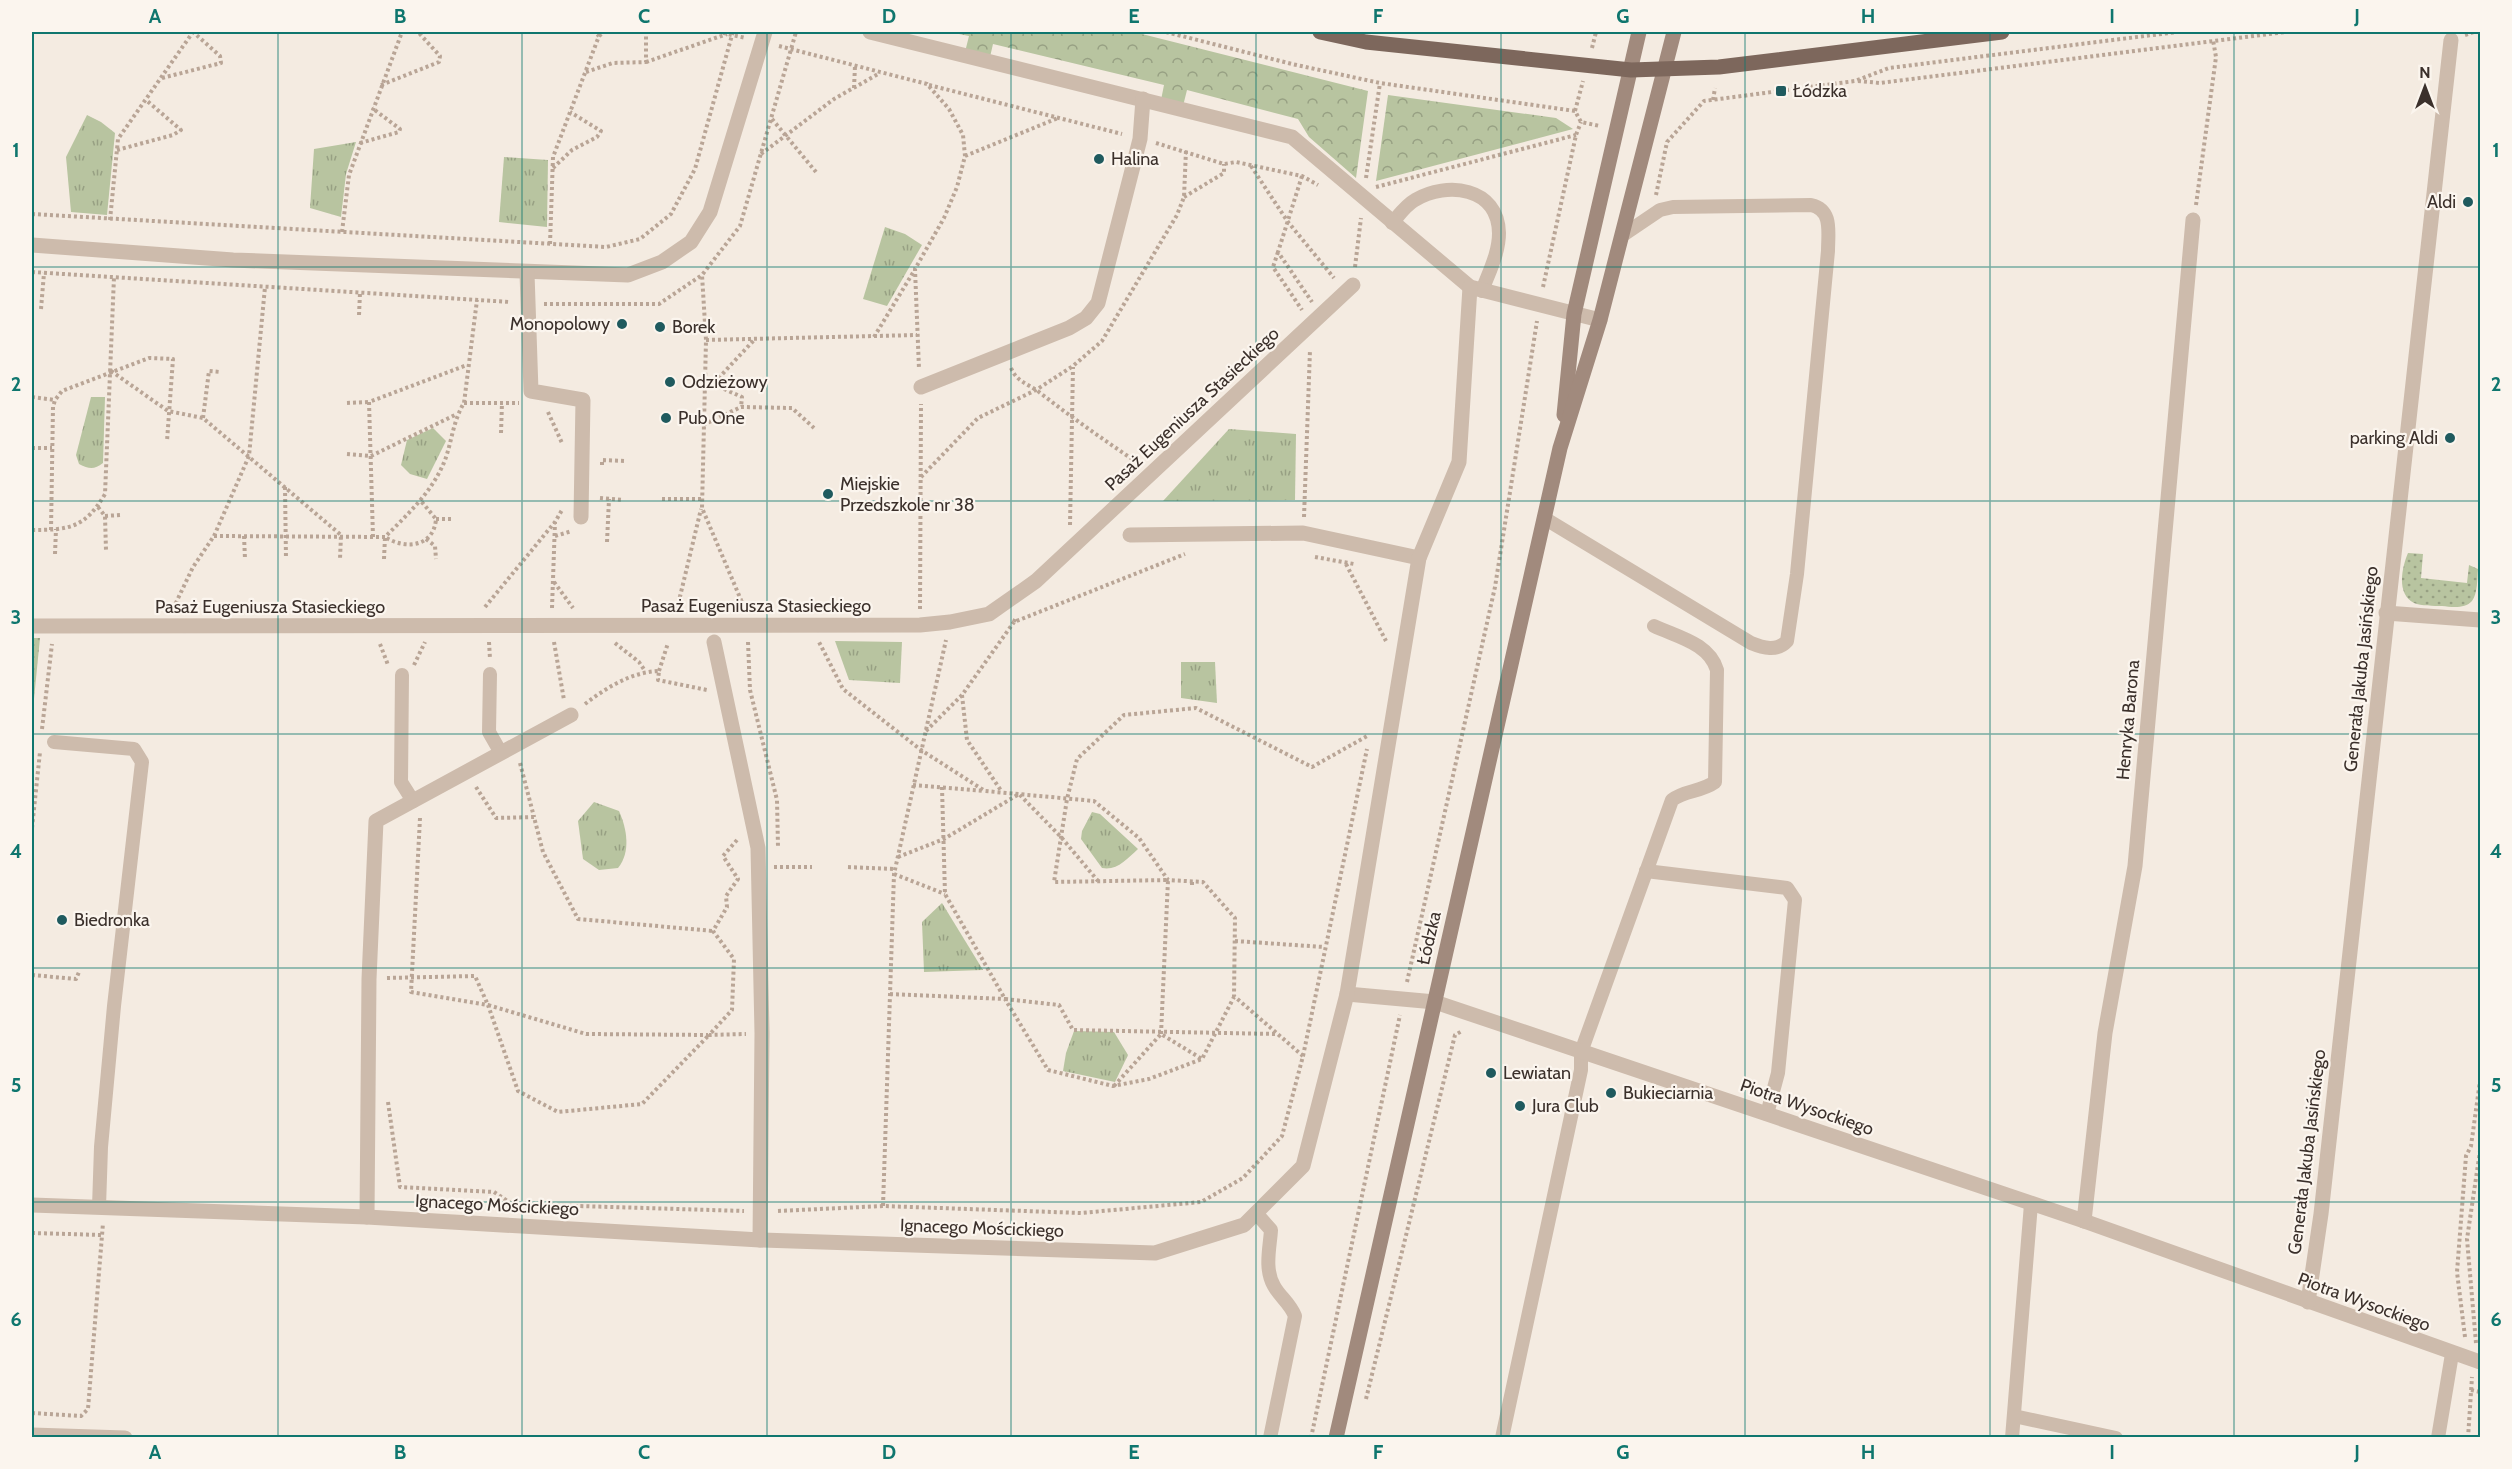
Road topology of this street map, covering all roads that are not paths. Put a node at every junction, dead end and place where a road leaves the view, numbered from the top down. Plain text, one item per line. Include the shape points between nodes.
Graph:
1 (870, 32) edge
2 (1320, 32) edge
3 (1639, 32) edge
4 (1674, 32) edge
5 (2002, 32) edge
6 (764, 37) edge
7 (2451, 40) dead end
8 (1666, 69) junction
9 (1632, 70) junction
10 (1143, 99) junction
11 (2193, 220) road end
12 (1392, 223) junction
13 (1623, 235) junction
14 (32, 245) edge
15 (527, 273) junction
16 (1349, 288) road end
17 (1476, 289) junction
18 (1574, 314) junction
19 (1600, 320) junction
20 (921, 387) road end
21 (1560, 448) junction
22 (581, 517) dead end
23 (1544, 518) junction
24 (1130, 535) dead end
25 (1419, 558) junction
26 (2386, 612) junction
27 (2481, 620) edge
28 (32, 626) edge
29 (1654, 626) dead end
30 (714, 642) dead end
31 (490, 674) road end
32 (402, 675) road end
33 (571, 715) road end
34 (54, 742) dead end
35 (501, 753) junction
36 (413, 801) junction
37 (1646, 871) junction
38 (1347, 994) junction
39 (1435, 1002) junction
40 (1581, 1052) junction
41 (1767, 1114) junction
42 (2031, 1204) junction
43 (32, 1205) edge
44 (101, 1207) junction
45 (1256, 1213) junction
46 (367, 1217) junction
47 (2084, 1221) junction
48 (760, 1239) junction
49 (2307, 1302) junction
50 (2465, 1363) edge
51 (2014, 1416) junction
52 (32, 1435) edge
53 (125, 1437) edge
54 (1270, 1437) edge
55 (1336, 1437) edge
56 (1502, 1437) edge
57 (2012, 1437) edge
58 (2116, 1437) edge
59 (2438, 1437) edge

1 - 10 street
2 - 9 main road via 1366,42
3 - 9 street, Łódzka
4 - 8 street, Łódzka
5 - 8 main road via 1719,67
6 - 15 street via 710,212 691,242 662,262 628,275
7 - 26 street, Generała Jakuba Jasińskiego
8 - 9 main road
8 - 13 street, Łódzka
9 - 18 street, Łódzka
10 - 12 street via 1292,137
10 - 20 street via 1140,139 1098,303 1086,318 1069,328
11 - 47 street, Henryka Barona via 2134,866 2105,1033
12 - 17 street
12 - 17 lane via 1413,201 1438,189 1462,189 1481,197 1495,214 1499,232 1497,251
13 - 19 street, Łódzka
13 - 23 lane via 1651,215 1673,207 1810,205 1826,214 1828,251 1787,641 1772,648 1751,643
14 - 15 street via 233,260
15 - 22 street via 531,391 583,400
16 - 28 street, Pasaż Eugeniusza Stasieckiego via 1036,581 989,614 920,625
17 - 18 street
17 - 25 street, Ignacego Mościckiego via 1459,462
18 - 19 street
18 - 21 street, Łódzka
19 - 21 street, Łódzka
21 - 23 street, Łódzka
23 - 39 street, Łódzka
24 - 25 street via 1303,533
25 - 38 street, Ignacego Mościckiego
26 - 27 street
26 - 49 street, Generała Jakuba Jasińskiego via 2323,1203
29 - 37 lane via 1706,650 1714,659 1715,782 1672,800
30 - 48 street via 758,848 762,1033
31 - 35 lane via 489,732
32 - 36 lane via 401,782
33 - 35 street
34 - 44 lane via 134,749 142,762 101,1147
35 - 36 street
36 - 46 street via 376,821 369,979
37 - 40 lane
37 - 41 lane via 1787,888 1795,900 1778,1073
38 - 39 street
38 - 45 street, Ignacego Mościckiego via 1303,1166
39 - 40 street, Piotra Wysockiego
39 - 55 street, Łódzka
40 - 41 street, Piotra Wysockiego
40 - 56 lane via 1581,1071
41 - 42 street, Piotra Wysockiego
42 - 47 street, Piotra Wysockiego
42 - 51 lane
43 - 44 street, Ignacego Mościckiego
44 - 46 street, Ignacego Mościckiego
45 - 48 street, Ignacego Mościckiego via 1244,1226 1155,1253
45 - 54 lane via 1271,1230 1269,1272 1274,1286 1290,1303 1295,1316
46 - 48 street, Ignacego Mościckiego
47 - 49 street, Piotra Wysockiego
49 - 50 street, Piotra Wysockiego
50 - 59 lane
51 - 57 lane
51 - 58 lane
52 - 53 street

